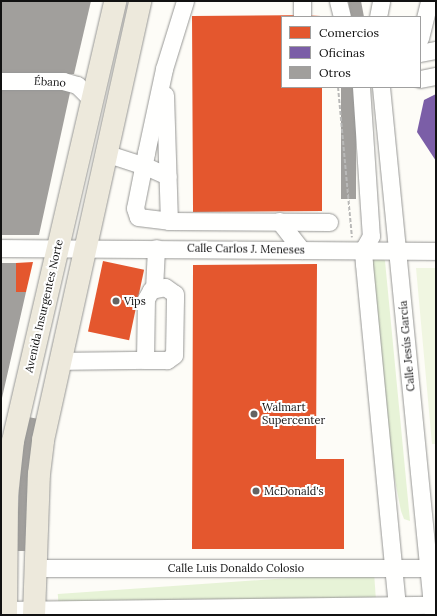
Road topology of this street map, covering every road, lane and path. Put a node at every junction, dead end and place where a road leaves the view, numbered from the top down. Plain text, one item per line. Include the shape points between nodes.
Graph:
1 (114, 1) edge
2 (140, 1) edge
3 (185, 1) edge
4 (302, 1) edge
5 (371, 1) edge
6 (381, 1) edge
7 (429, 1) edge
8 (302, 16) edge
9 (371, 16) edge
10 (378, 16) edge
11 (421, 34) edge
12 (436, 50) edge
13 (421, 53) edge
14 (164, 69) junction
15 (436, 76) edge
16 (421, 79) edge
17 (1, 81) edge
18 (338, 88) edge
19 (361, 88) edge
20 (370, 88) edge
21 (382, 88) edge
22 (92, 100) junction
23 (106, 149) junction
24 (167, 157) junction
25 (145, 159) junction
26 (168, 176) junction
27 (169, 221) junction
28 (279, 221) junction
29 (329, 222) dead end
30 (1, 248) edge
31 (57, 248) junction
32 (85, 248) junction
33 (161, 248) junction
34 (302, 250) junction
35 (358, 250) junction
36 (398, 250) junction
37 (436, 251) edge
38 (159, 288) junction
39 (145, 360) junction
40 (59, 361) junction
41 (36, 568) junction
42 (432, 568) edge
43 (393, 569) junction
44 (434, 609) edge
45 (398, 611) edge
46 (4, 612) edge
47 (34, 612) edge

1 - 22 main road, Avenida Insurgentes Norte
2 - 23 main road
3 - 14 street
4 - 8 street
5 - 9 street
6 - 10 street
7 - 11 street
12 - 13 street
14 - 24 street
14 - 25 street
15 - 16 street
17 - 22 street, Ébano via 63,81 77,85
18 - 35 path
19 - 35 street via 371,236
20 - 36 street via 386,235
21 - 36 street, Calle Jesús García
22 - 31 main road, Avenida Insurgentes Norte
23 - 25 street
23 - 32 main road
24 - 25 street
24 - 26 street
25 - 26 street
25 - 27 street via 136,213 144,219
26 - 27 street
27 - 28 street
28 - 29 street
28 - 34 street
30 - 31 street, Calle Carlos J. Meneses
31 - 32 street, Calle Carlos J. Meneses
31 - 46 main road, Avenida Insurgentes Norte via 10,460
32 - 33 street, Calle Carlos J. Meneses
32 - 40 main road
33 - 34 street, Calle Carlos J. Meneses
33 - 38 street
34 - 35 street, Calle Carlos J. Meneses
35 - 36 street, Calle Carlos J. Meneses
35 - 43 street
36 - 37 street, Calle Carlos J. Meneses
36 - 42 street, Calle Jesús García
38 - 39 street via 146,299
38 - 39 street via 174,294 174,356 167,360
39 - 40 street
40 - 41 main road via 40,461
41 - 43 street, Calle Luis Donaldo Colosio
41 - 47 main road
42 - 43 street, Calle Luis Donaldo Colosio
42 - 44 street, Calle Jesús García
43 - 45 street
44 - 45 street
45 - 47 street
46 - 47 street

